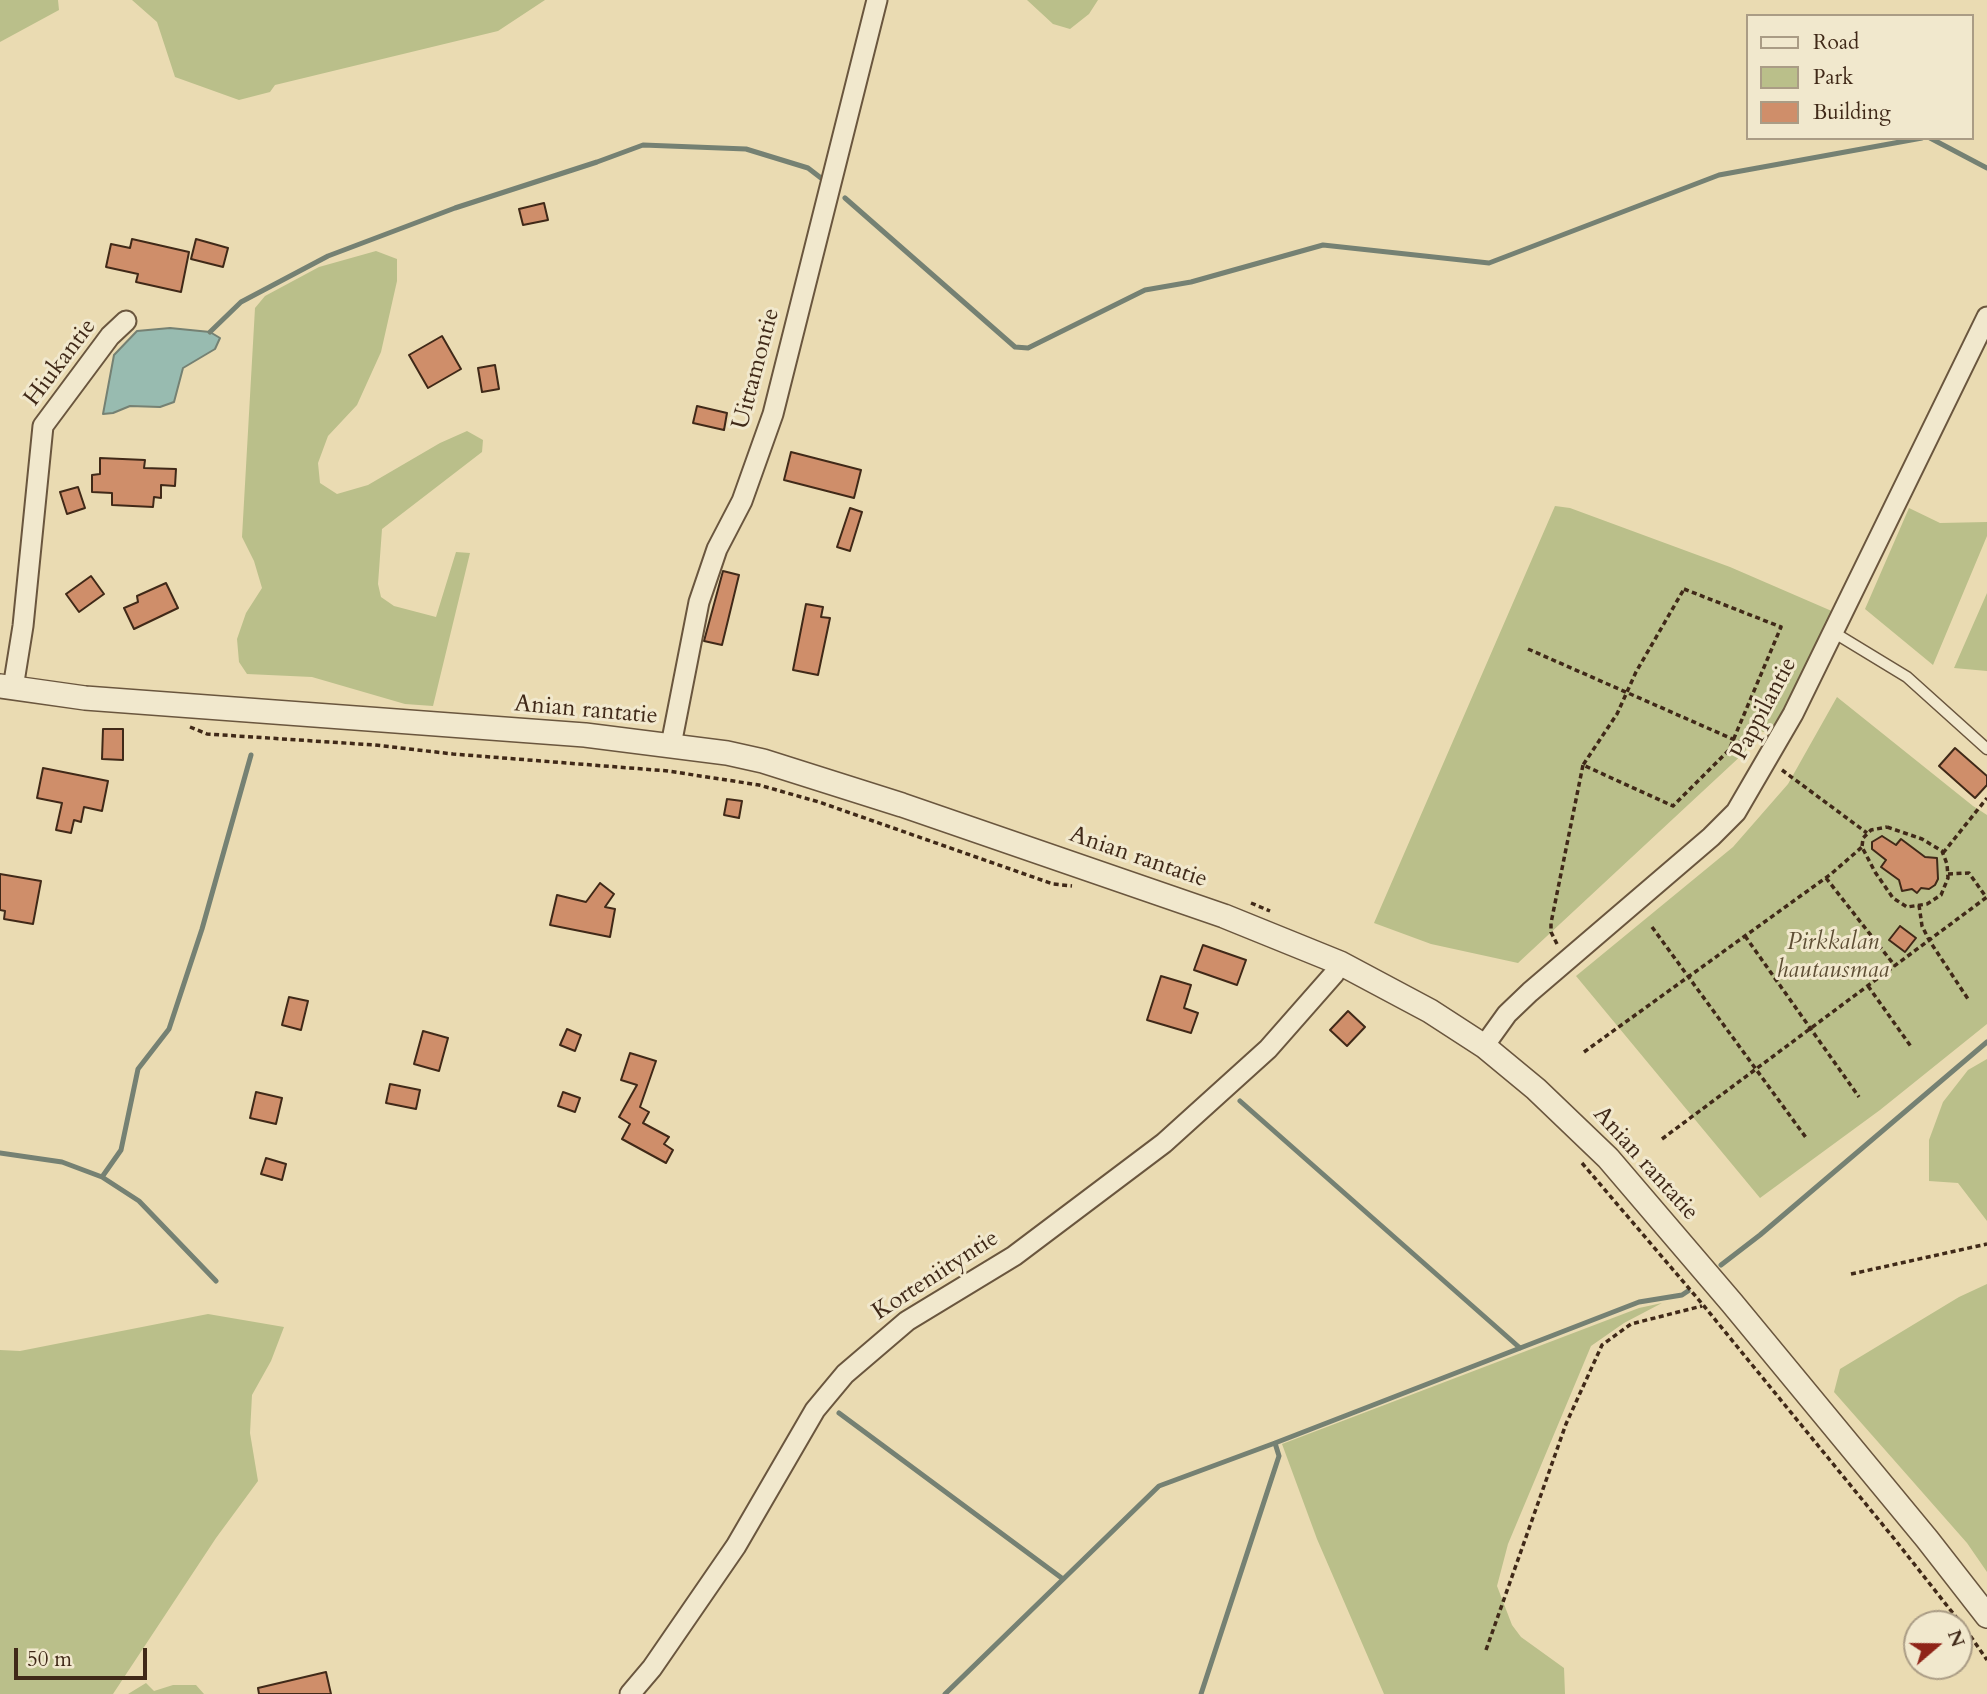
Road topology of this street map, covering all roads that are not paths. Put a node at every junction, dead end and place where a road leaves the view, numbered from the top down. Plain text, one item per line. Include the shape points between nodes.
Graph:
1 (877, 0) edge
2 (1987, 317) edge
3 (126, 321) dead end
4 (1832, 631) junction
5 (7, 687) edge
6 (671, 745) junction
7 (1987, 749) edge
8 (1340, 963) junction
9 (1484, 1046) junction
10 (1987, 1616) edge
11 (630, 1694) edge

1 - 6 street, Uittamontie via 773,414 699,602
2 - 4 street, Pappilantie
3 - 5 street, Hiukantie via 43,426 23,626
4 - 7 lane via 1907,677
4 - 9 street, Pappilantie via 1768,760 1725,824 1507,1014
5 - 6 street, Anian rantatie via 85,698
6 - 8 street, Anian rantatie via 763,761 902,805 1224,916
8 - 9 street, Anian rantatie
8 - 11 street, Korteniityntie via 1268,1049 1164,1143 1014,1256 907,1321 845,1374 816,1410 736,1546
9 - 10 street, Anian rantatie via 1608,1158

